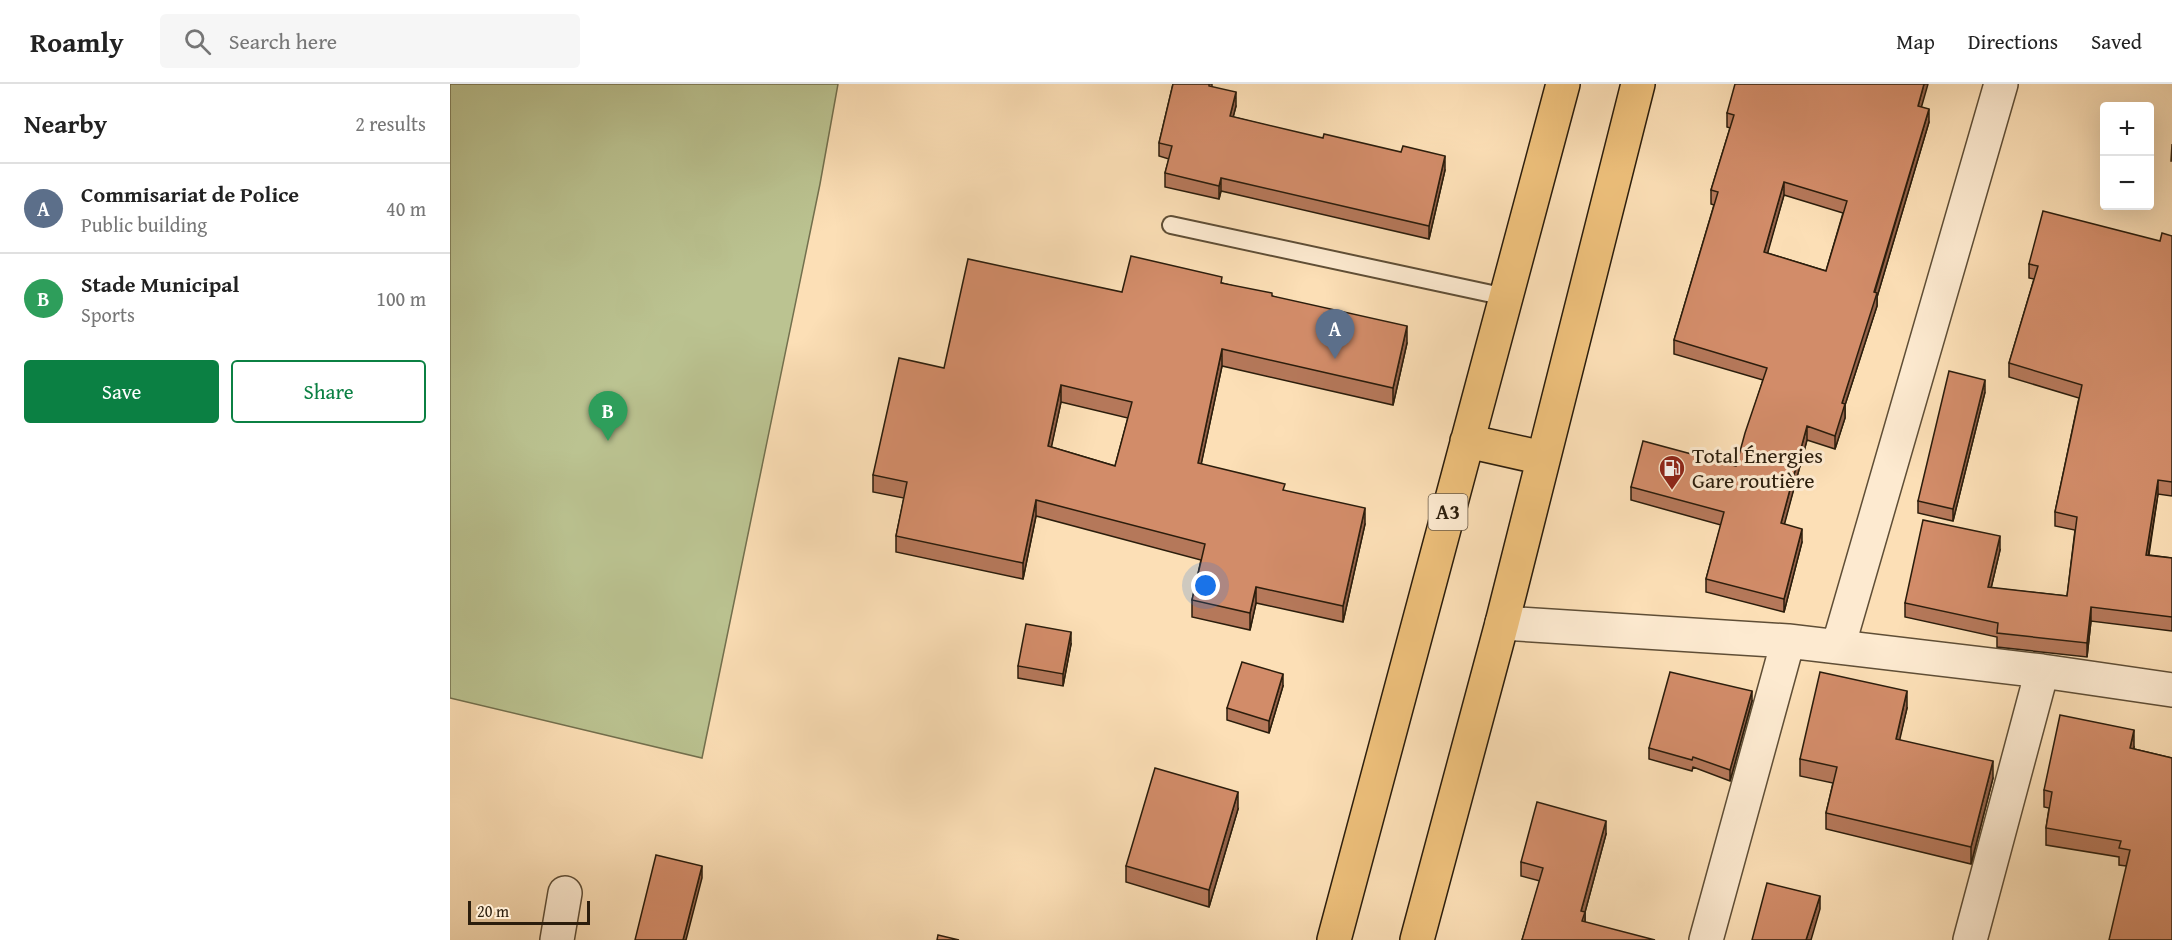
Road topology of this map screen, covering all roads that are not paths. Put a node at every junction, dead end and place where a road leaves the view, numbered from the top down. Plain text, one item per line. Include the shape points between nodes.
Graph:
1 (1563, 84) edge
2 (1638, 84) edge
3 (2001, 84) edge
4 (1171, 225) dead end
5 (1506, 297) junction
6 (1467, 441) junction
7 (1543, 458) junction
8 (1502, 623) junction
9 (1788, 641) junction
10 (1838, 648) junction
11 (2042, 671) junction
12 (2172, 690) edge
13 (566, 893) dead end
14 (557, 940) edge
15 (1334, 940) edge
16 (1417, 940) edge
17 (1706, 940) edge
18 (1970, 940) edge

1 - 5 highway, A3
2 - 7 highway
3 - 10 street
4 - 5 lane
5 - 6 highway, A3
6 - 7 highway
6 - 15 highway, A3
7 - 8 highway
8 - 9 street
8 - 16 highway
9 - 10 street
9 - 17 street
10 - 11 street
11 - 12 street
11 - 18 street
13 - 14 street

